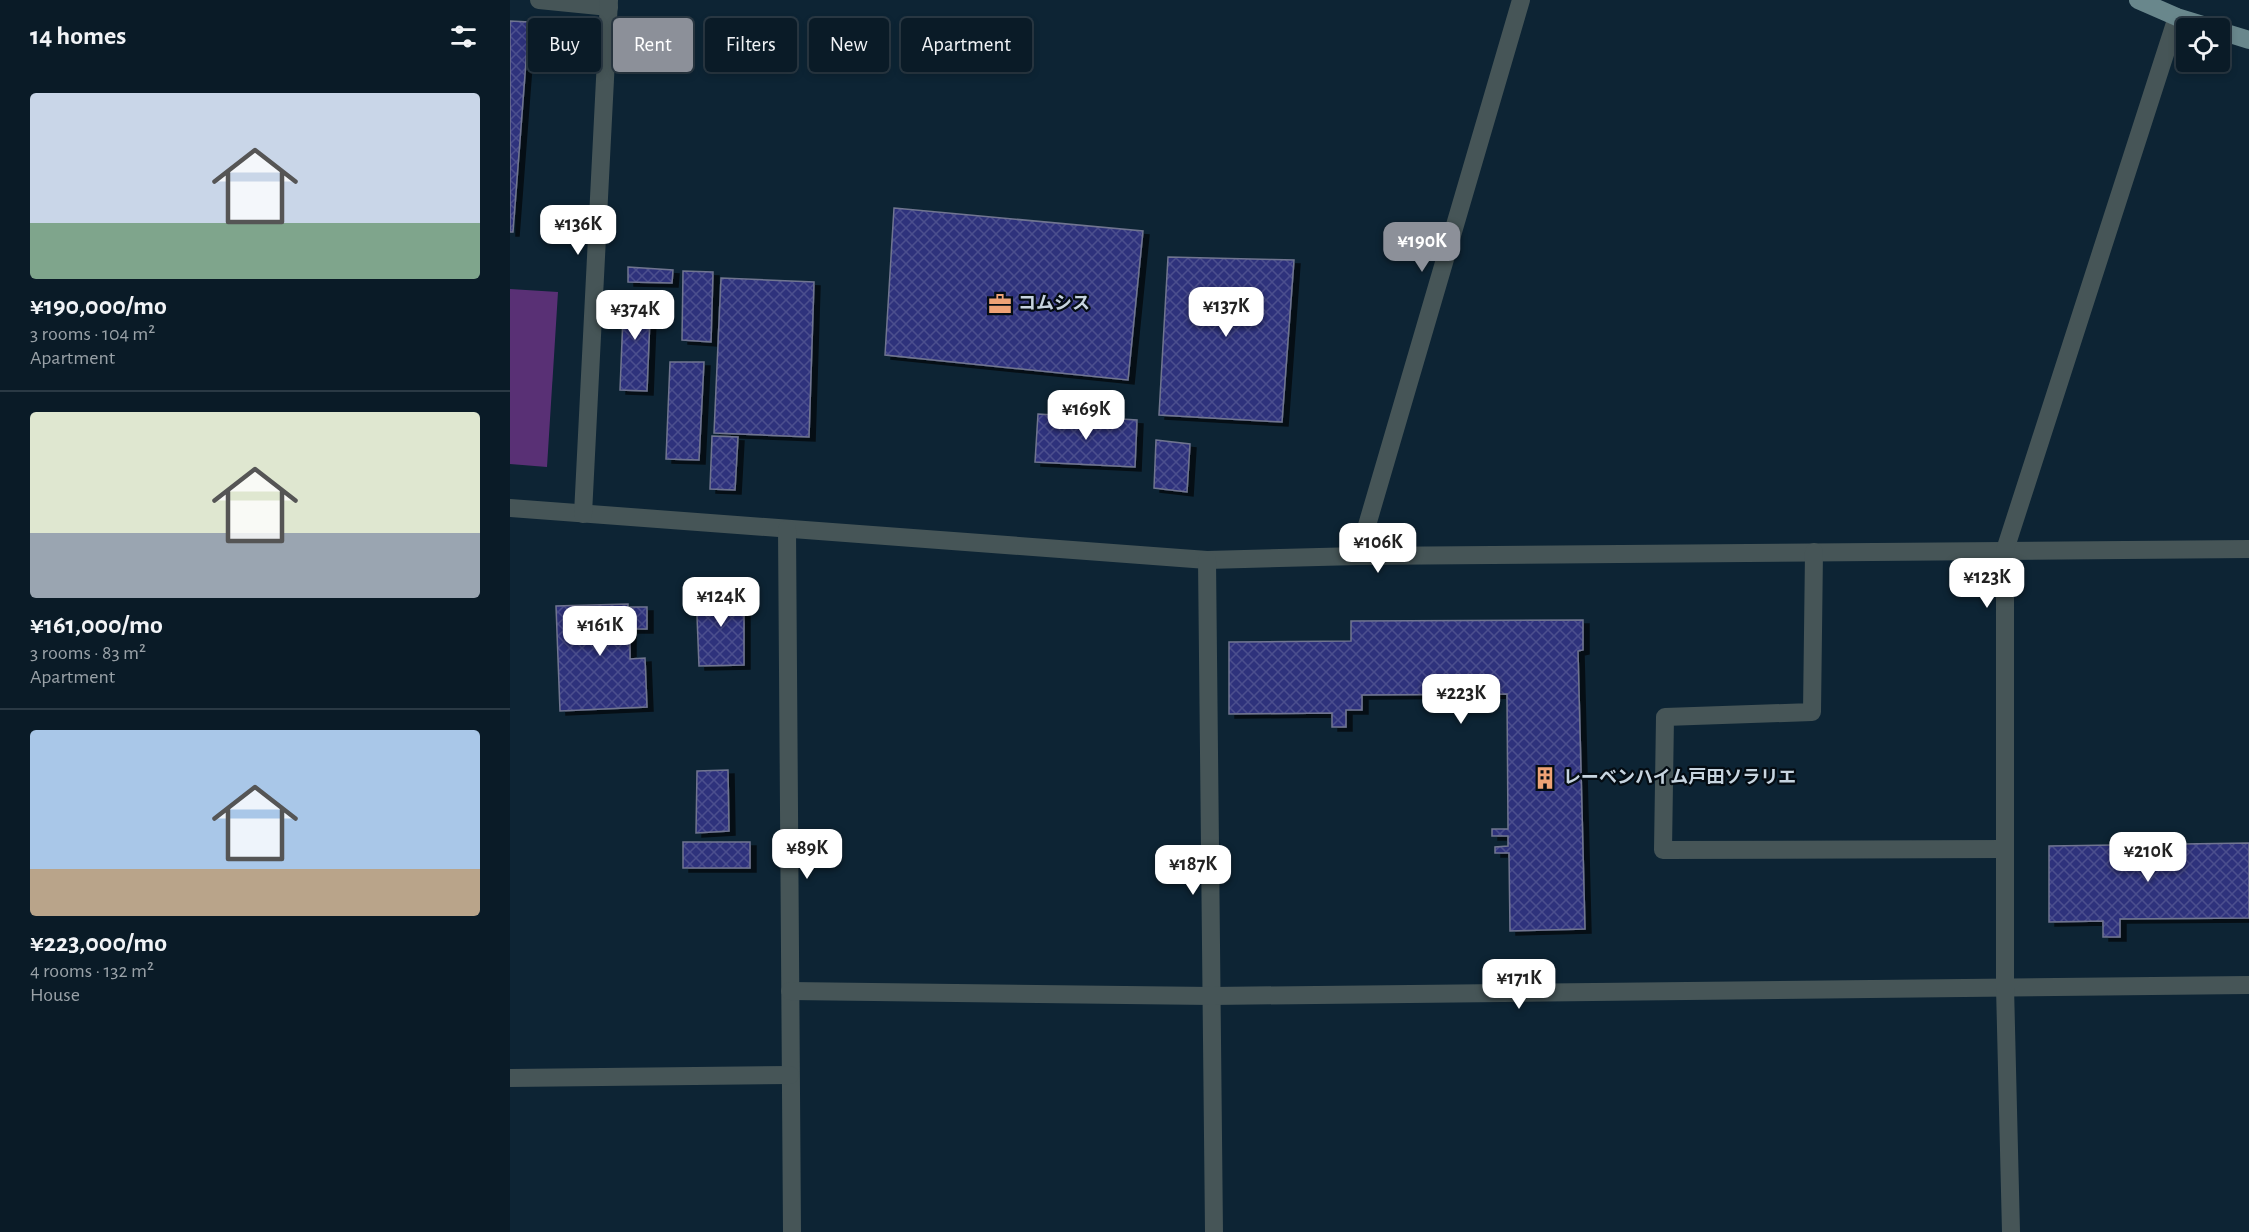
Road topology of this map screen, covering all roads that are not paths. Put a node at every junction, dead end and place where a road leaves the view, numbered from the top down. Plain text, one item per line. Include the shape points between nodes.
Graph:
1 (539, 0) edge
2 (1521, 0) edge
3 (2138, 0) edge
4 (609, 4) edge
5 (2177, 17) junction
6 (2180, 18) edge
7 (2230, 34) edge
8 (2249, 40) edge
9 (510, 508) edge
10 (583, 514) junction
11 (787, 528) junction
12 (2249, 549) edge
13 (2005, 550) junction
14 (1814, 552) junction
15 (1358, 556) junction
16 (1207, 560) junction
17 (2005, 849) junction
18 (2249, 985) edge
19 (2005, 987) junction
20 (790, 991) junction
21 (1212, 996) junction
22 (790, 1075) junction
23 (510, 1078) edge
24 (792, 1232) edge
25 (1214, 1232) edge
26 (2011, 1232) edge

1 - 4 street
2 - 15 street
3 - 5 main road
4 - 10 street
5 - 6 main road
5 - 13 street
7 - 8 main road
9 - 10 street
10 - 11 street
11 - 16 street
11 - 20 street
12 - 13 street
13 - 14 street
13 - 17 street
14 - 15 street
14 - 17 street via 1812,712 1665,717 1663,850
15 - 16 street
16 - 21 street
17 - 19 street
18 - 19 street
19 - 21 street
19 - 26 street
20 - 21 street
20 - 22 street
21 - 25 street
22 - 23 street
22 - 24 street

